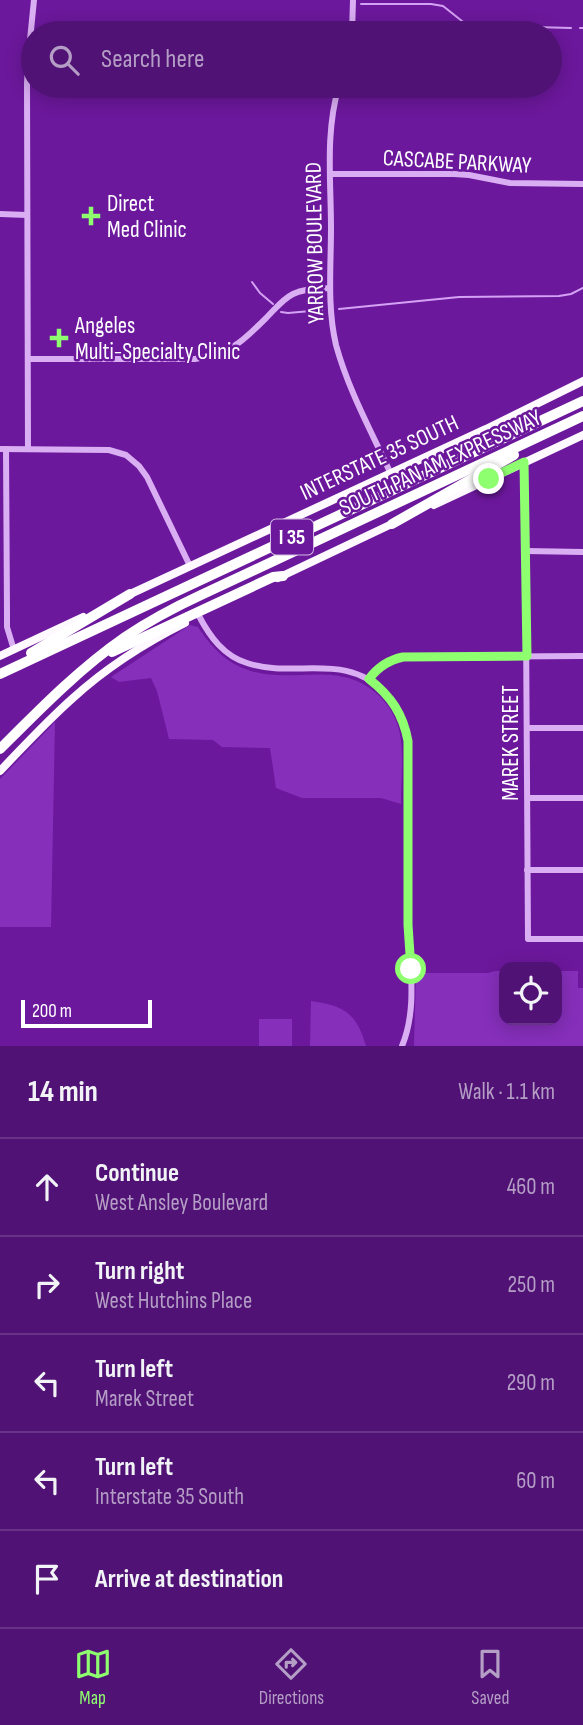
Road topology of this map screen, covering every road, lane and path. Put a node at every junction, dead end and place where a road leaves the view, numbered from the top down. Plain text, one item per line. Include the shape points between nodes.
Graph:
1 (34, 0) edge
2 (353, 0) edge
3 (32, 21) edge
4 (352, 21) edge
5 (28, 98) edge
6 (336, 98) edge
7 (330, 174) junction
8 (583, 184) edge
9 (0, 214) edge
10 (27, 215) junction
11 (330, 288) junction
12 (28, 359) junction
13 (583, 381) edge
14 (583, 401) edge
15 (583, 418) edge
16 (583, 435) edge
17 (3, 449) edge
18 (28, 449) junction
19 (524, 462) junction
20 (390, 472) junction
21 (3, 507) edge
22 (393, 524) junction
23 (526, 551) junction
24 (583, 552) edge
25 (3, 566) edge
26 (190, 566) junction
27 (283, 576) junction
28 (130, 594) junction
29 (199, 616) junction
30 (4, 622) edge
31 (14, 650) junction
32 (1, 655) edge
33 (527, 656) junction
34 (583, 656) edge
35 (0, 672) edge
36 (74, 678) junction
37 (369, 679) junction
38 (527, 728) junction
39 (583, 728) edge
40 (0, 749) edge
41 (0, 771) edge
42 (528, 798) junction
43 (583, 798) edge
44 (527, 870) junction
45 (583, 870) edge
46 (583, 939) edge
47 (402, 1046) edge

1 - 3 street
2 - 4 street
5 - 10 street
6 - 7 street, YARROW BOULEVARD
7 - 8 street, CASCABE PARKWAY via 454,174 510,183
7 - 11 street, YARROW BOULEVARD
9 - 10 street
10 - 12 street
11 - 12 street via 292,294 244,340 212,356
11 - 20 street, YARROW BOULEVARD via 332,325 342,365
12 - 18 street
13 - 20 main road, INTERSTATE 35 SOUTH
14 - 35 highway, SOUTH PAN AM EXPRESSWAY / I 35
15 - 22 highway
15 - 36 highway, SOUTH PAN AM EXPRESSWAY / I 35 via 173,608 124,638
16 - 19 main road
17 - 18 street
17 - 21 street
18 - 26 street via 100,448 126,455 147,477
19 - 22 main road
19 - 23 street, MAREK STREET
20 - 26 main road, INTERSTATE 35 SOUTH
21 - 25 street
22 - 27 main road
23 - 24 street
23 - 33 street, MAREK STREET
25 - 30 street
26 - 28 main road, INTERSTATE 35 SOUTH
27 - 29 main road
27 - 36 highway via 155,631
28 - 31 main road, INTERSTATE 35 SOUTH
28 - 35 highway
29 - 37 street via 216,643 246,663 342,669
29 - 41 main road via 99,677
30 - 31 street
31 - 32 main road, INTERSTATE 35 SOUTH
33 - 34 street
33 - 37 street via 403,657 379,667
33 - 38 street, MAREK STREET
36 - 40 highway, SOUTH PAN AM EXPRESSWAY / I 35
37 - 47 street via 397,708 408,741 411,1007
38 - 39 street
38 - 42 street, MAREK STREET
42 - 43 street
42 - 44 street, MAREK STREET
44 - 45 street
44 - 46 street, MAREK STREET via 528,939

